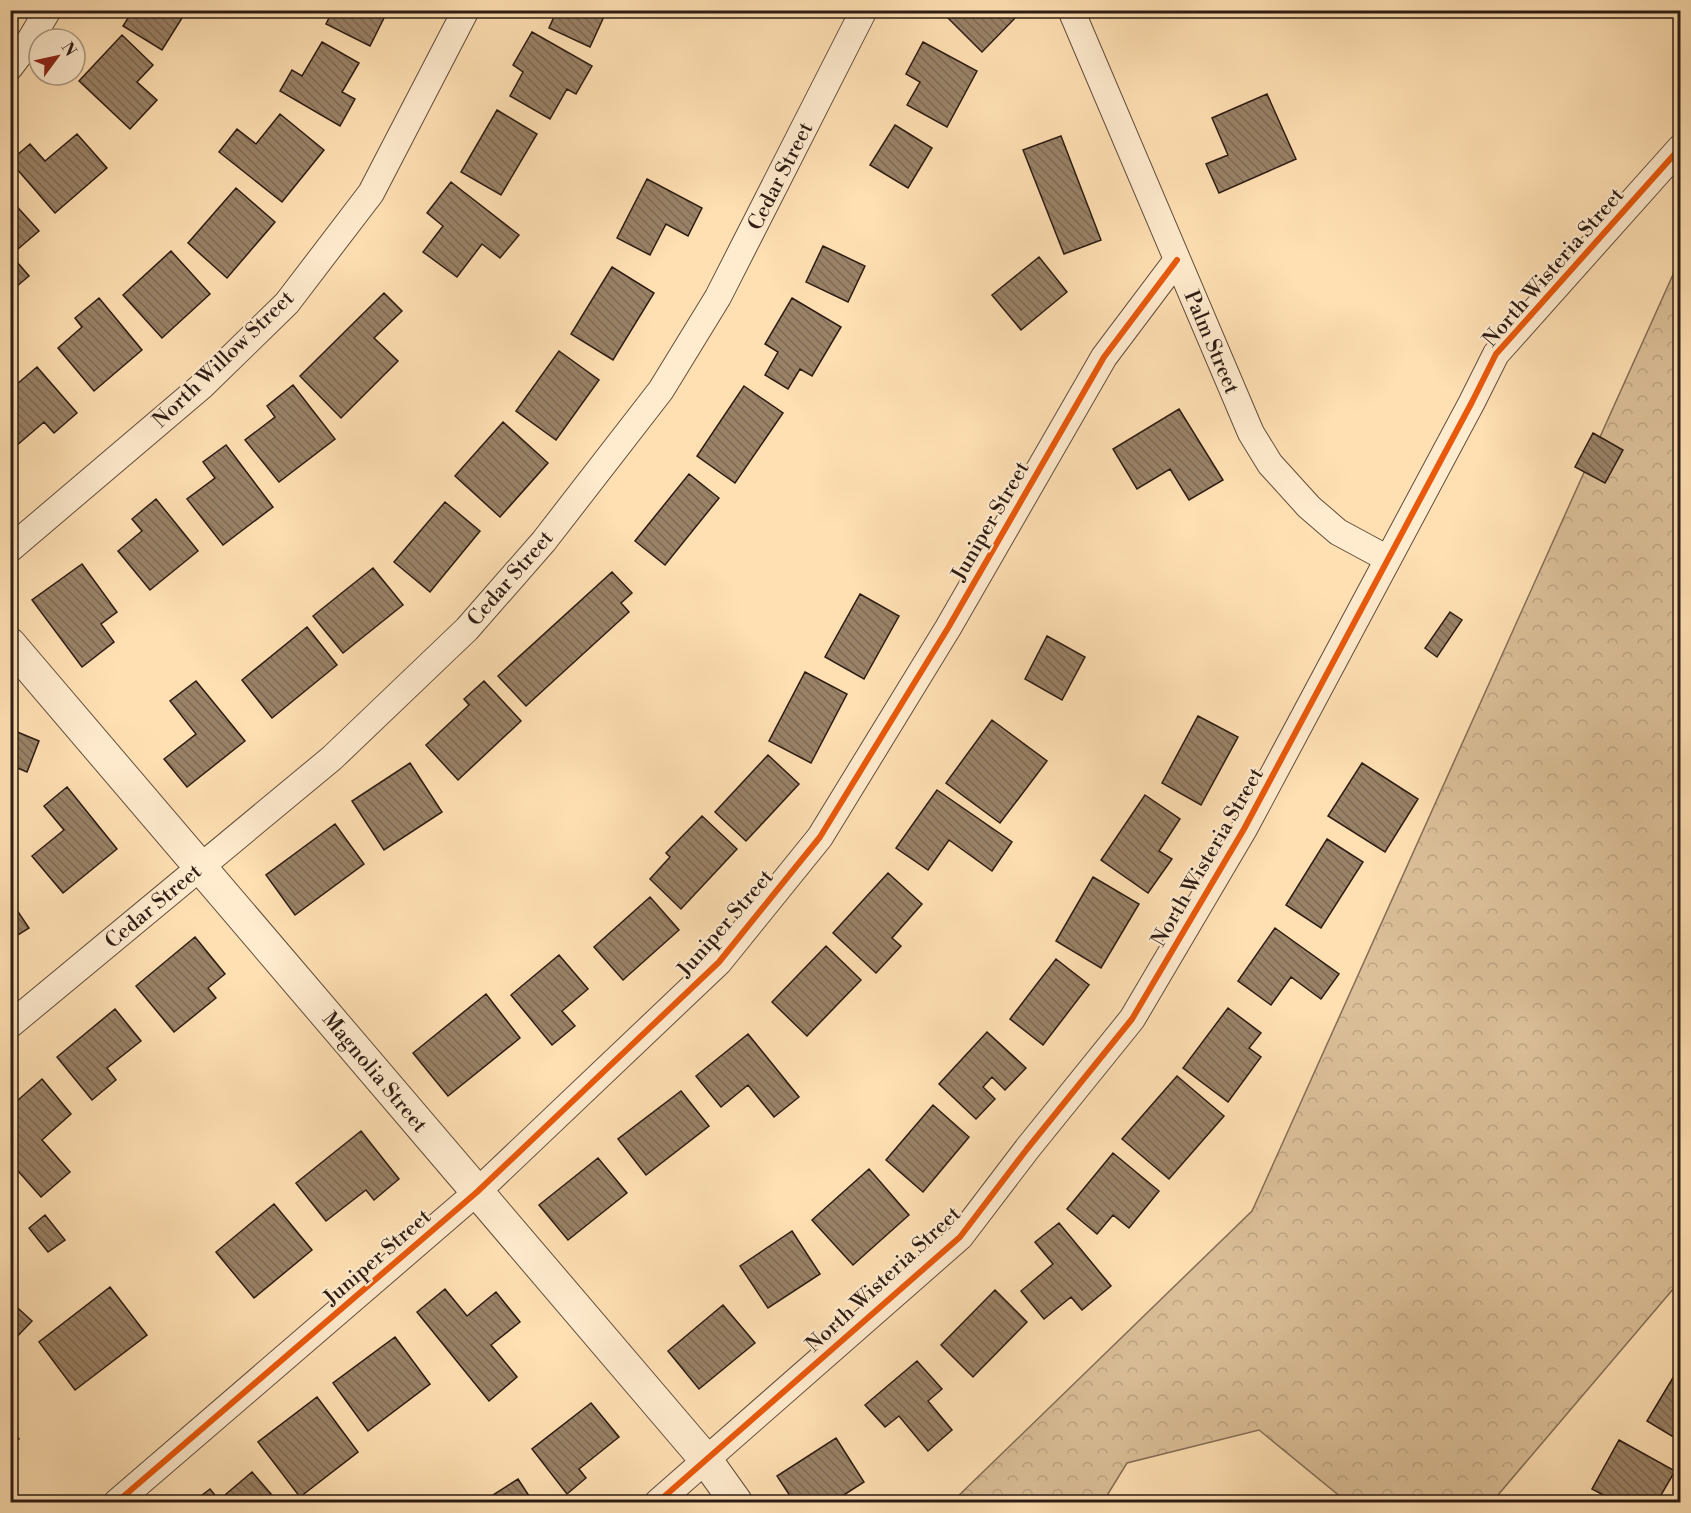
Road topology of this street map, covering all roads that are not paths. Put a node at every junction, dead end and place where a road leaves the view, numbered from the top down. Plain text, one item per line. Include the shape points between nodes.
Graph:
1 (48, 10) edge
2 (466, 10) edge
3 (864, 10) edge
4 (1071, 10) edge
5 (10, 67) edge
6 (1680, 148) edge
7 (1177, 260) junction
8 (10, 549) edge
9 (1388, 559) junction
10 (10, 644) edge
11 (201, 867) junction
12 (10, 1025) edge
13 (477, 1192) junction
14 (706, 1460) junction
15 (117, 1503) edge
16 (658, 1503) edge
17 (736, 1503) edge

1 - 5 street
2 - 8 street, North Willow Street via 371,193 287,303 203,385
3 - 11 street, Cedar Street via 718,297 661,390 544,541 467,628 332,758
4 - 7 street, Palm Street
6 - 9 street, North Wisteria Street via 1496,354
7 - 9 street, Palm Street via 1251,433 1270,465 1338,532
7 - 13 street, Juniper Street via 1104,357 948,627 820,837 719,962
9 - 14 street, North Wisteria Street via 1244,829 1132,1019 960,1237
10 - 11 street, Magnolia Street
11 - 12 street, Cedar Street
11 - 13 street, Magnolia Street
13 - 14 street, Magnolia Street
13 - 15 street, Juniper Street
14 - 16 street, North Wisteria Street
14 - 17 street, Magnolia Street

